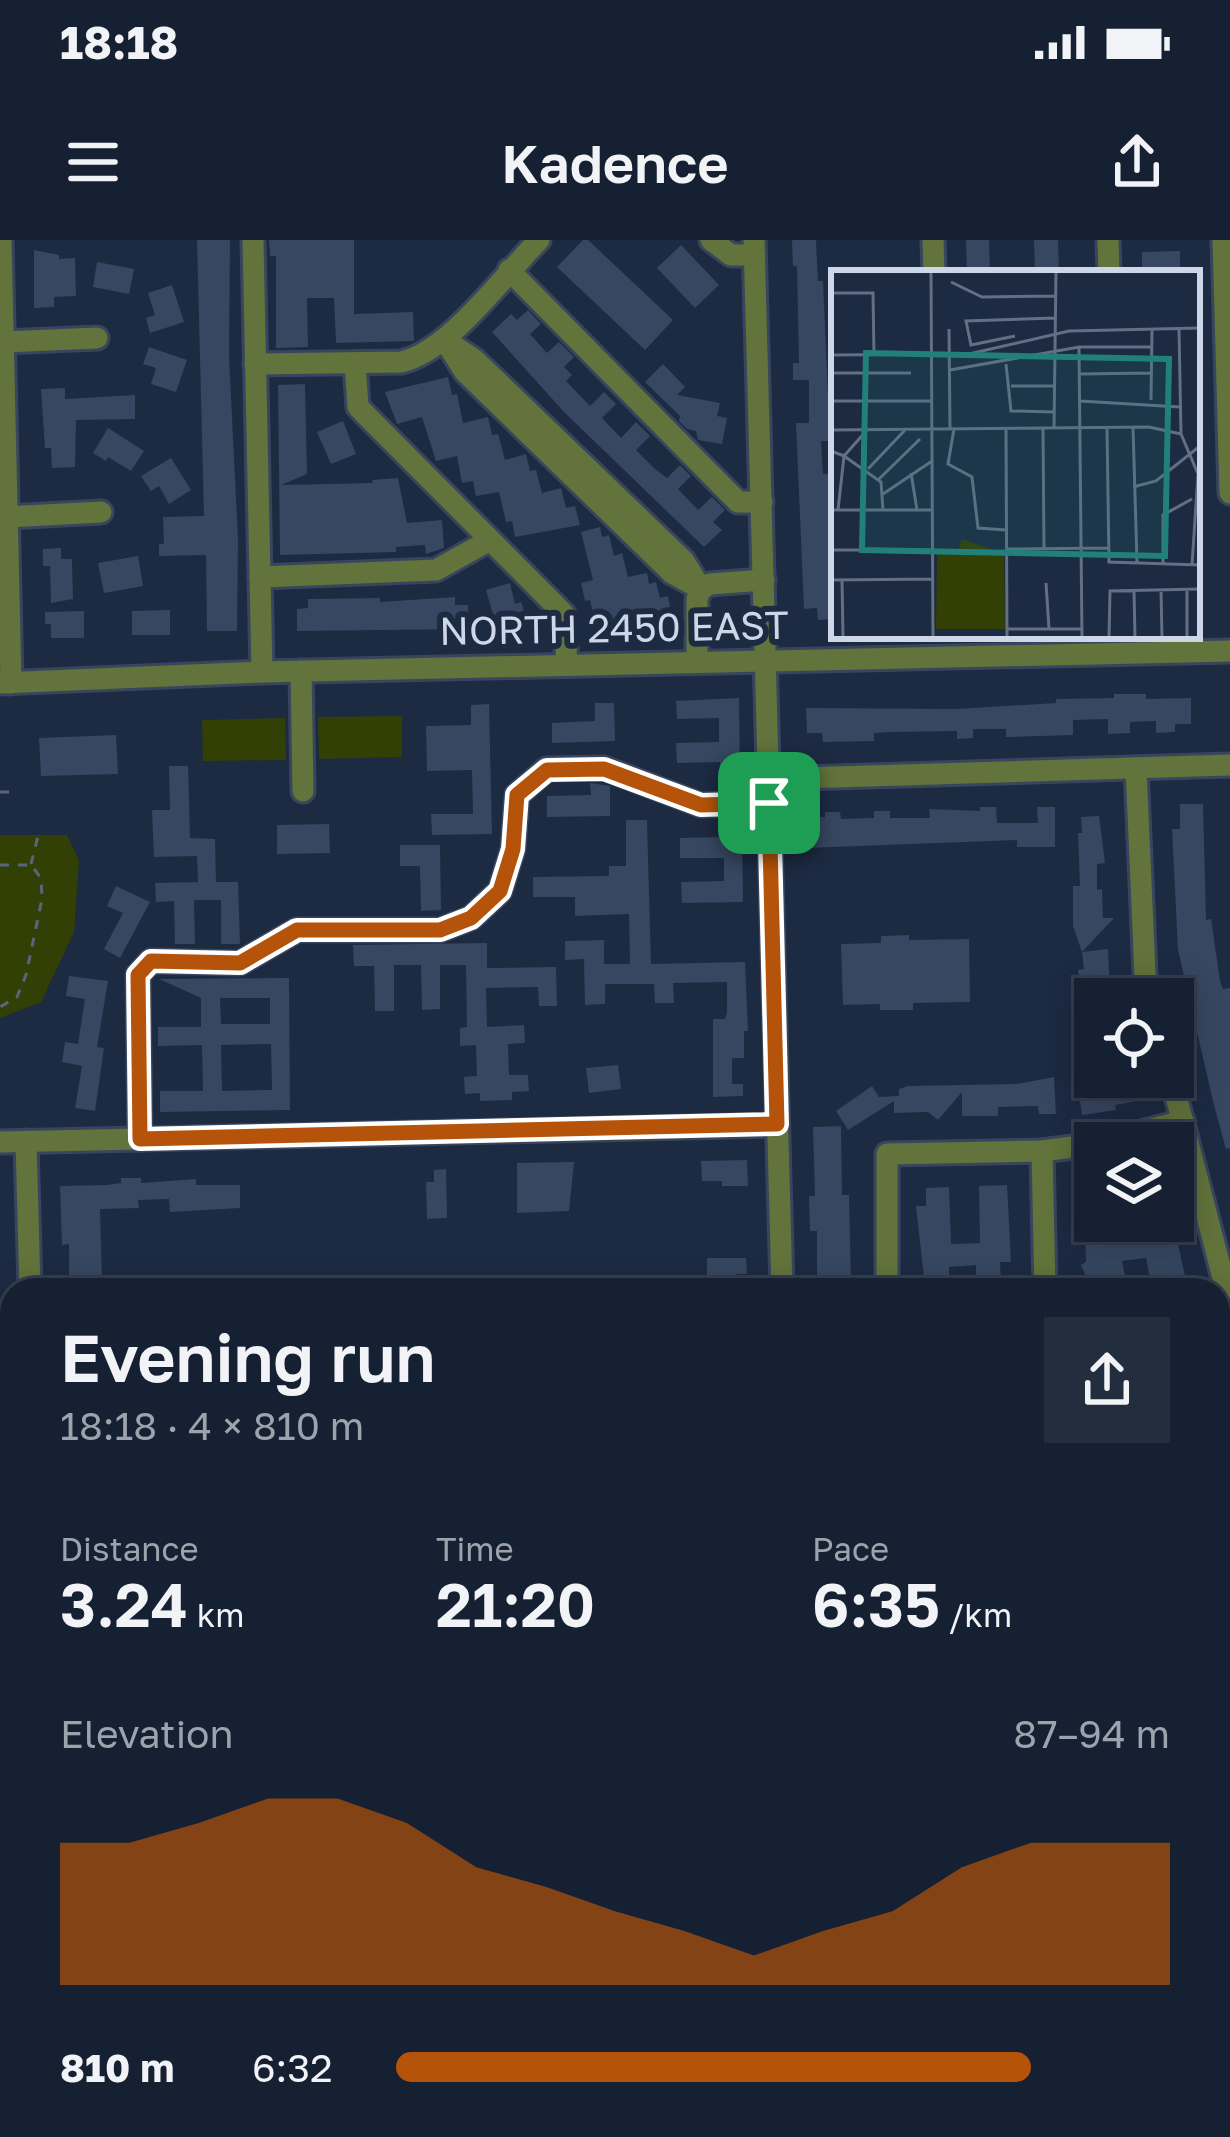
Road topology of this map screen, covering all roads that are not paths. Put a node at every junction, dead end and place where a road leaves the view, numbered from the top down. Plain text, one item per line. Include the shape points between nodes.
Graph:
1 (1, 240) edge
2 (253, 240) edge
3 (538, 240) edge
4 (711, 240) edge
5 (933, 240) edge
6 (1108, 240) edge
7 (1223, 240) edge
8 (754, 248) edge
9 (509, 269) junction
10 (934, 270) edge
11 (1109, 270) edge
12 (1227, 290) edge
13 (97, 338) dead end
14 (444, 339) junction
15 (4, 342) junction
16 (355, 363) junction
17 (255, 364) junction
18 (1230, 493) edge
19 (763, 502) junction
20 (101, 512) dead end
21 (7, 517) junction
22 (490, 540) junction
23 (260, 577) junction
24 (764, 580) junction
25 (700, 589) junction
26 (942, 646) edge
27 (1230, 650) edge
28 (766, 661) junction
29 (697, 662) junction
30 (567, 664) junction
31 (301, 671) junction
32 (262, 672) junction
33 (5, 683) edge
34 (1230, 765) edge
35 (1136, 768) junction
36 (769, 779) junction
37 (303, 791) dead end
38 (769, 803) junction
39 (1145, 978) edge
40 (1177, 1098) edge
41 (1183, 1121) junction
42 (1179, 1122) edge
43 (777, 1124) junction
44 (140, 1139) junction
45 (0, 1142) edge
46 (26, 1142) junction
47 (1074, 1147) edge
48 (1042, 1151) junction
49 (30, 1278) edge
50 (782, 1278) edge
51 (887, 1278) edge
52 (1045, 1278) edge
53 (1223, 1278) edge

1 - 15 street
2 - 17 street
3 - 9 street
4 - 8 street via 731,255
5 - 10 street
6 - 11 street
7 - 12 street
8 - 19 street
9 - 14 street
9 - 19 street via 738,502
12 - 18 street
13 - 15 street
14 - 16 street via 410,360
14 - 25 street via 684,561
15 - 21 street
16 - 17 street
16 - 22 street via 358,406
17 - 23 street
19 - 24 street
20 - 21 street
21 - 33 street
22 - 23 street via 436,570
22 - 30 street via 564,614
23 - 32 street
24 - 25 street
24 - 28 street
25 - 29 street
26 - 27 street, NORTH 2450 EAST
26 - 28 street, NORTH 2450 EAST
28 - 29 street, NORTH 2450 EAST
28 - 36 street
29 - 30 street, NORTH 2450 EAST
30 - 31 street, NORTH 2450 EAST
31 - 32 street, NORTH 2450 EAST
31 - 37 street
32 - 33 street, NORTH 2450 EAST
34 - 35 street
35 - 36 street
35 - 39 street
36 - 38 street
38 - 43 street
38 - 44 street via 701,805 604,769 547,770 517,795 500,891 471,918 440,930 297,930 240,963 151,961 138,975
40 - 41 street
41 - 42 street
41 - 53 street
43 - 44 street
43 - 50 street
44 - 46 street
45 - 46 street
46 - 49 street
47 - 48 street
48 - 51 street via 887,1154
48 - 52 street

